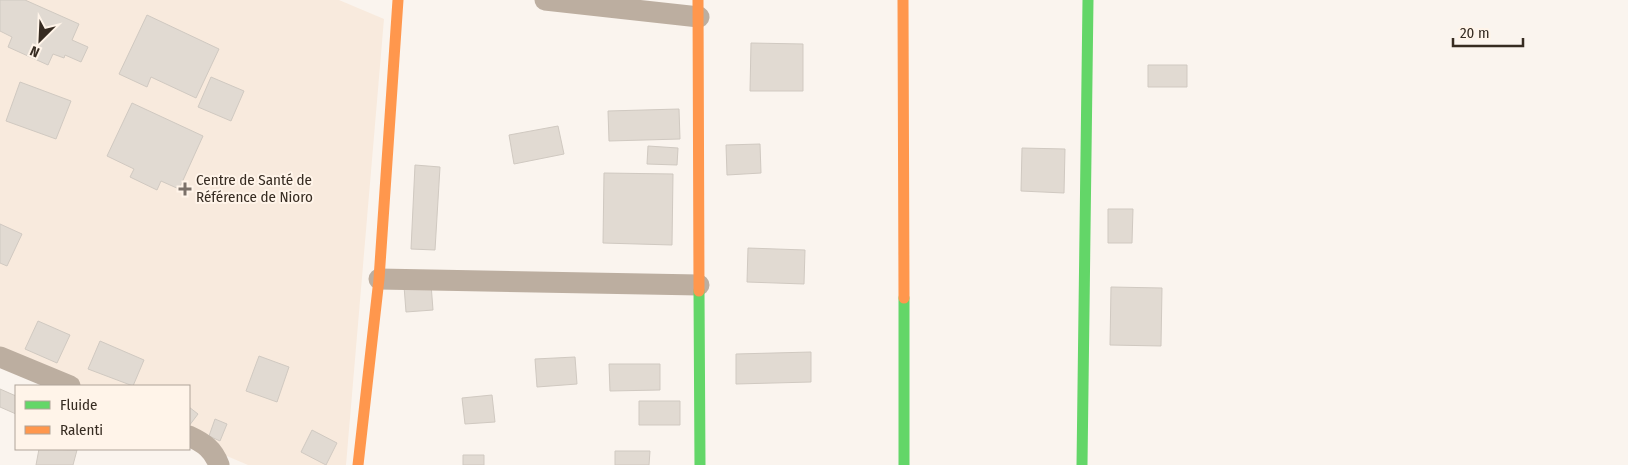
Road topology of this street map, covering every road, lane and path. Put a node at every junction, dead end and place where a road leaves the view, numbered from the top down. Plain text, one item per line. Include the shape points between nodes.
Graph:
1 (398, 0) edge
2 (545, 0) edge
3 (903, 0) edge
4 (1088, 0) edge
5 (698, 8) edge
6 (379, 279) junction
7 (699, 285) junction
8 (0, 357) edge
9 (68, 385) edge
10 (190, 436) edge
11 (219, 465) edge
12 (358, 465) edge
13 (700, 465) edge
14 (904, 465) edge
15 (1082, 465) edge

1 - 6 street
2 - 5 street
3 - 14 street
4 - 15 street
5 - 7 street
6 - 7 street
6 - 12 street
7 - 13 street
8 - 9 street
10 - 11 street via 215,453

